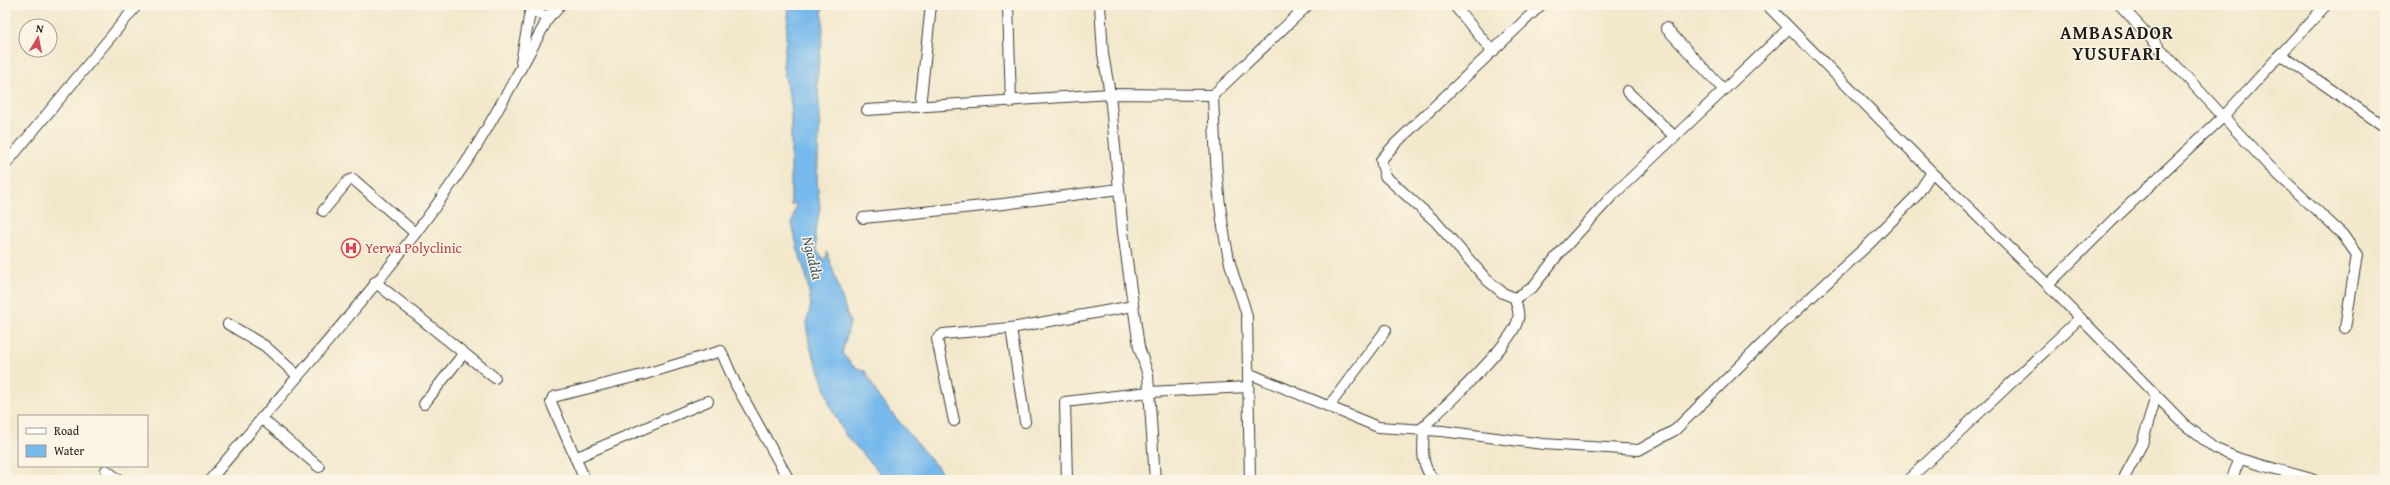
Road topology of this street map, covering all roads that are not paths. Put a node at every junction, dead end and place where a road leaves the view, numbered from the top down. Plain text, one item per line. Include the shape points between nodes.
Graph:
1 (137, 5) edge
2 (560, 5) edge
3 (931, 5) edge
4 (1008, 5) edge
5 (1100, 5) edge
6 (1308, 5) edge
7 (1454, 5) edge
8 (1541, 5) edge
9 (1768, 5) edge
10 (2120, 5) edge
11 (2326, 5) edge
12 (531, 6) edge
13 (550, 15) junction
14 (1666, 28) dead end
15 (1789, 28) junction
16 (1493, 52) junction
17 (2280, 54) junction
18 (519, 72) junction
19 (1724, 90) junction
20 (1627, 91) dead end
21 (1110, 94) junction
22 (1214, 95) junction
23 (1010, 102) junction
24 (920, 107) junction
25 (867, 110) dead end
26 (2224, 116) junction
27 (2385, 127) edge
28 (1675, 137) junction
29 (5, 165) edge
30 (1932, 172) junction
31 (1119, 189) junction
32 (323, 211) dead end
33 (863, 218) dead end
34 (415, 232) junction
35 (375, 282) junction
36 (2048, 285) junction
37 (1515, 298) junction
38 (1133, 306) junction
39 (2080, 318) junction
40 (228, 324) dead end
41 (1011, 328) junction
42 (2345, 328) dead end
43 (1386, 330) dead end
44 (464, 353) junction
45 (1248, 373) junction
46 (298, 376) junction
47 (495, 378) dead end
48 (1248, 387) junction
49 (1149, 392) junction
50 (2156, 396) junction
51 (708, 401) dead end
52 (424, 404) dead end
53 (1329, 406) junction
54 (261, 418) junction
55 (954, 421) dead end
56 (1025, 422) dead end
57 (1423, 429) junction
58 (575, 458) junction
59 (2240, 459) junction
60 (319, 467) dead end
61 (106, 470) dead end
62 (119, 480) edge
63 (210, 480) edge
64 (585, 480) edge
65 (789, 480) edge
66 (1067, 480) edge
67 (1155, 480) edge
68 (1250, 480) edge
69 (1434, 480) edge
70 (1908, 480) edge
71 (2123, 480) edge
72 (2231, 480) edge
73 (2314, 480) edge

1 - 29 street
2 - 13 street
3 - 24 street
4 - 23 street
5 - 21 street
6 - 22 street
7 - 16 street
8 - 16 street
9 - 15 street
10 - 26 street
11 - 17 street
12 - 13 street via 539,15
12 - 18 street
13 - 18 street
14 - 19 street
15 - 19 street
15 - 30 street
16 - 37 street via 1381,160 1385,176 1435,221 1487,280 1503,293
17 - 26 street
17 - 27 street
18 - 34 street via 470,155
19 - 28 street
20 - 28 street
21 - 22 street
21 - 23 street
21 - 31 street
22 - 45 street via 1215,166 1229,260 1247,317
23 - 24 street
24 - 25 street
26 - 36 street
26 - 42 street via 2268,165 2343,236 2357,255
28 - 37 street via 1610,198 1532,288
30 - 36 street
30 - 57 street via 1917,195 1870,243 1781,325 1675,430 1654,443 1639,450 1544,444
31 - 33 street
31 - 38 street
32 - 34 street via 348,181 353,179
34 - 35 street
35 - 44 street
35 - 46 street
36 - 39 street
37 - 57 street via 1519,318 1514,329 1496,353
38 - 41 street
38 - 49 street via 1139,347 1148,375
39 - 50 street
39 - 70 street
40 - 46 street via 266,346
41 - 55 street via 943,334 937,339
41 - 56 street
43 - 53 street
44 - 47 street
44 - 52 street
45 - 48 street
45 - 53 street
46 - 54 street
48 - 49 street
48 - 68 street
49 - 66 street via 1065,402
49 - 67 street
50 - 59 street via 2216,449
50 - 71 street via 2142,444
51 - 58 street
53 - 57 street via 1378,427
54 - 60 street
54 - 63 street
57 - 69 street via 1423,460 1428,474
58 - 64 street
58 - 65 street via 551,402 553,397 721,352 736,385
59 - 72 street
59 - 73 street
61 - 62 street

